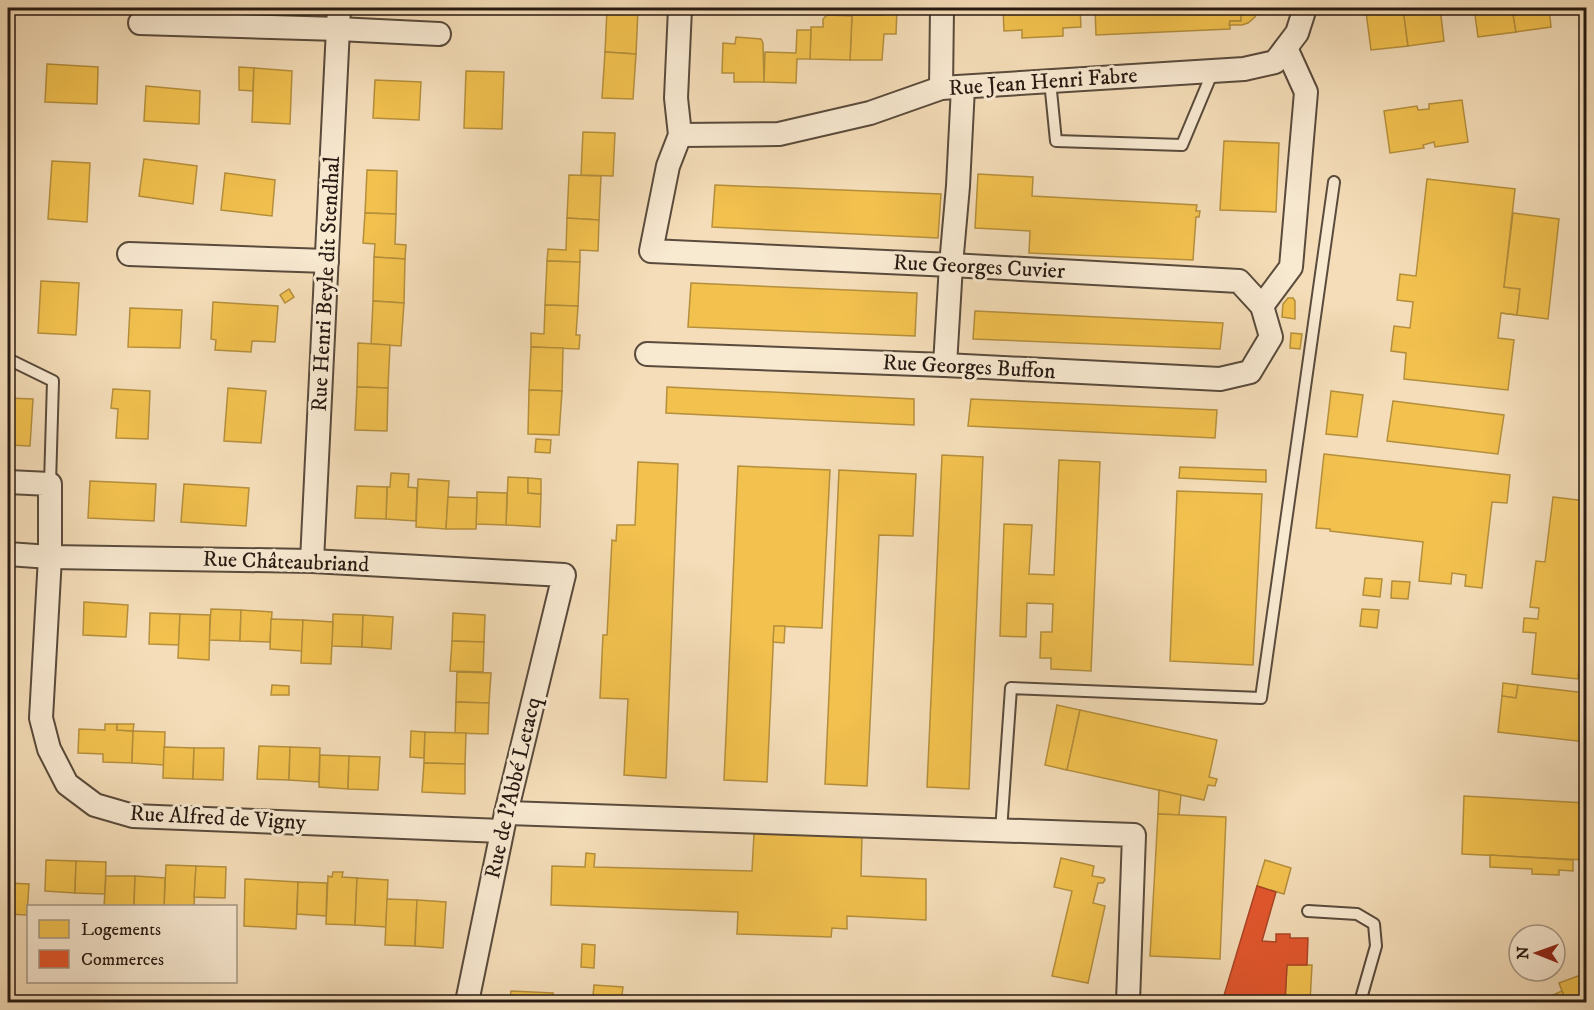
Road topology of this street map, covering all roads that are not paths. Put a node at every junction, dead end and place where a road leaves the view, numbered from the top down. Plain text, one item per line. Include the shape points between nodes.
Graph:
1 (680, 8) edge
2 (942, 8) edge
3 (1305, 8) edge
4 (338, 18) edge
5 (140, 23) dead end
6 (439, 34) dead end
7 (1286, 48) junction
8 (1213, 71) junction
9 (1050, 81) junction
10 (952, 87) junction
11 (680, 135) junction
12 (1334, 182) dead end
13 (129, 254) dead end
14 (327, 261) junction
15 (951, 265) junction
16 (1262, 306) junction
17 (1271, 337) joint
18 (8, 349) edge
19 (647, 354) dead end
20 (945, 365) junction
21 (8, 482) edge
22 (50, 484) junction
23 (8, 554) edge
24 (50, 556) junction
25 (312, 561) junction
26 (564, 575) joint
27 (504, 822) junction
28 (1001, 831) junction
29 (1308, 911) dead end
30 (467, 1002) edge
31 (1128, 1002) edge
32 (1360, 1002) edge

1 - 11 street via 676,98
2 - 10 street
3 - 7 street, Rue Jean Henri Fabre via 1298,33
4 - 5 street
4 - 6 street
4 - 14 street, Rue Henri Beyle dit Stendhal
7 - 8 street, Rue Jean Henri Fabre via 1275,62
7 - 16 street via 1306,92 1291,267
8 - 9 street, Rue Jean Henri Fabre
8 - 9 lane via 1182,145 1056,141
9 - 10 street, Rue Jean Henri Fabre
10 - 11 street, Rue Jean Henri Fabre via 870,113 779,134
10 - 15 street via 958,186
11 - 15 street, Rue Georges Cuvier via 668,166 651,251
12 - 28 lane via 1261,698 1011,688
13 - 14 street
14 - 25 street, Rue Henri Beyle dit Stendhal
15 - 16 street, Rue Georges Cuvier via 1239,281
15 - 20 street
16 - 17 street, Rue Georges Cuvier
17 - 20 street, Rue Georges Buffon via 1250,372 1220,379
18 - 22 lane via 8,359 53,381
19 - 20 street, Rue Georges Buffon
21 - 22 street
22 - 24 street, Rue Alfred de Vigny
23 - 24 street, Rue Châteaubriand
24 - 25 street, Rue Châteaubriand
24 - 27 street, Rue Alfred de Vigny via 40,718 49,749 67,784 95,805 133,816
25 - 26 street, Rue Châteaubriand
26 - 27 street, Rue de l'Abbé Letacq
27 - 28 street, Rue Alfred de Vigny
27 - 30 street, Rue de l'Abbé Letacq
28 - 31 street, Rue Alfred de Vigny via 1134,835
29 - 32 lane via 1357,914 1374,924 1376,946

